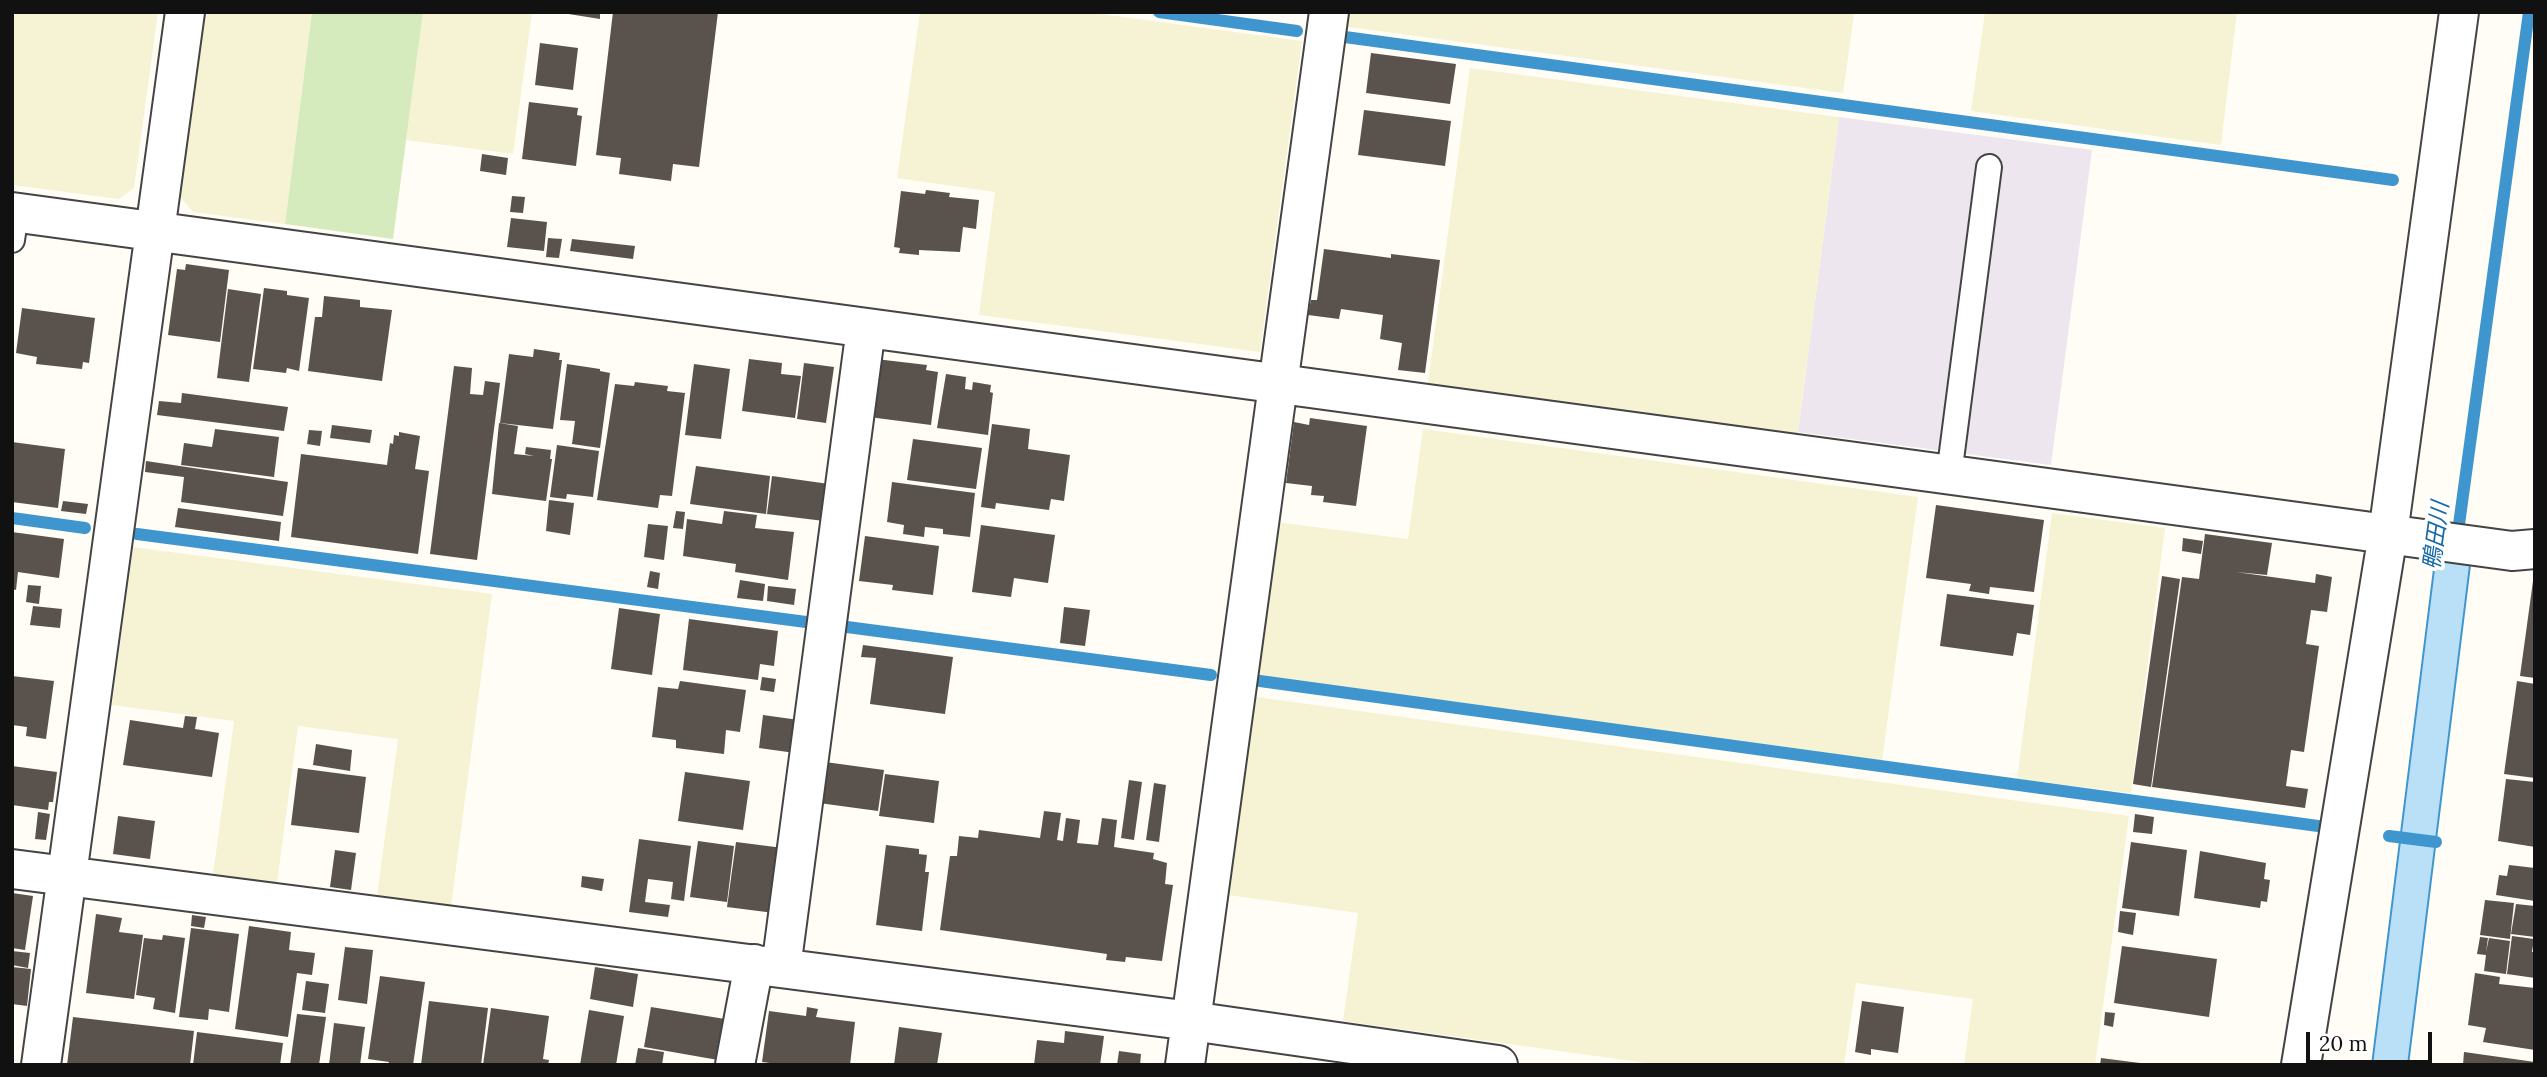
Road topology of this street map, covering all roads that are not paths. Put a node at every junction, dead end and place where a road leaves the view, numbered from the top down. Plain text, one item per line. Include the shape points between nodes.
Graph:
1 (185, 12) edge
2 (1329, 12) edge
3 (2459, 12) edge
4 (1989, 167) dead end
5 (14, 222) edge
6 (155, 231) junction
7 (866, 328) junction
8 (1278, 383) junction
9 (1949, 475) junction
10 (2404, 536) junction
11 (2524, 550) edge
12 (12, 869) edge
13 (66, 876) junction
14 (768, 966) junction
15 (1191, 1021) junction
16 (1318, 1053) edge
17 (12, 1059) edge
18 (14, 1065) edge
19 (41, 1065) edge
20 (734, 1065) edge
21 (1185, 1065) edge
22 (1498, 1065) edge
23 (2301, 1065) edge

1 - 6 street
2 - 8 street
3 - 10 street
4 - 9 lane
5 - 6 street
6 - 7 street
6 - 13 street
7 - 8 street
7 - 14 street
8 - 9 street
8 - 15 street
9 - 10 street
10 - 11 street
10 - 23 street
12 - 13 street
13 - 14 street
13 - 19 street
14 - 15 street
14 - 20 street
15 - 16 street
15 - 21 street
16 - 22 street
17 - 18 street

